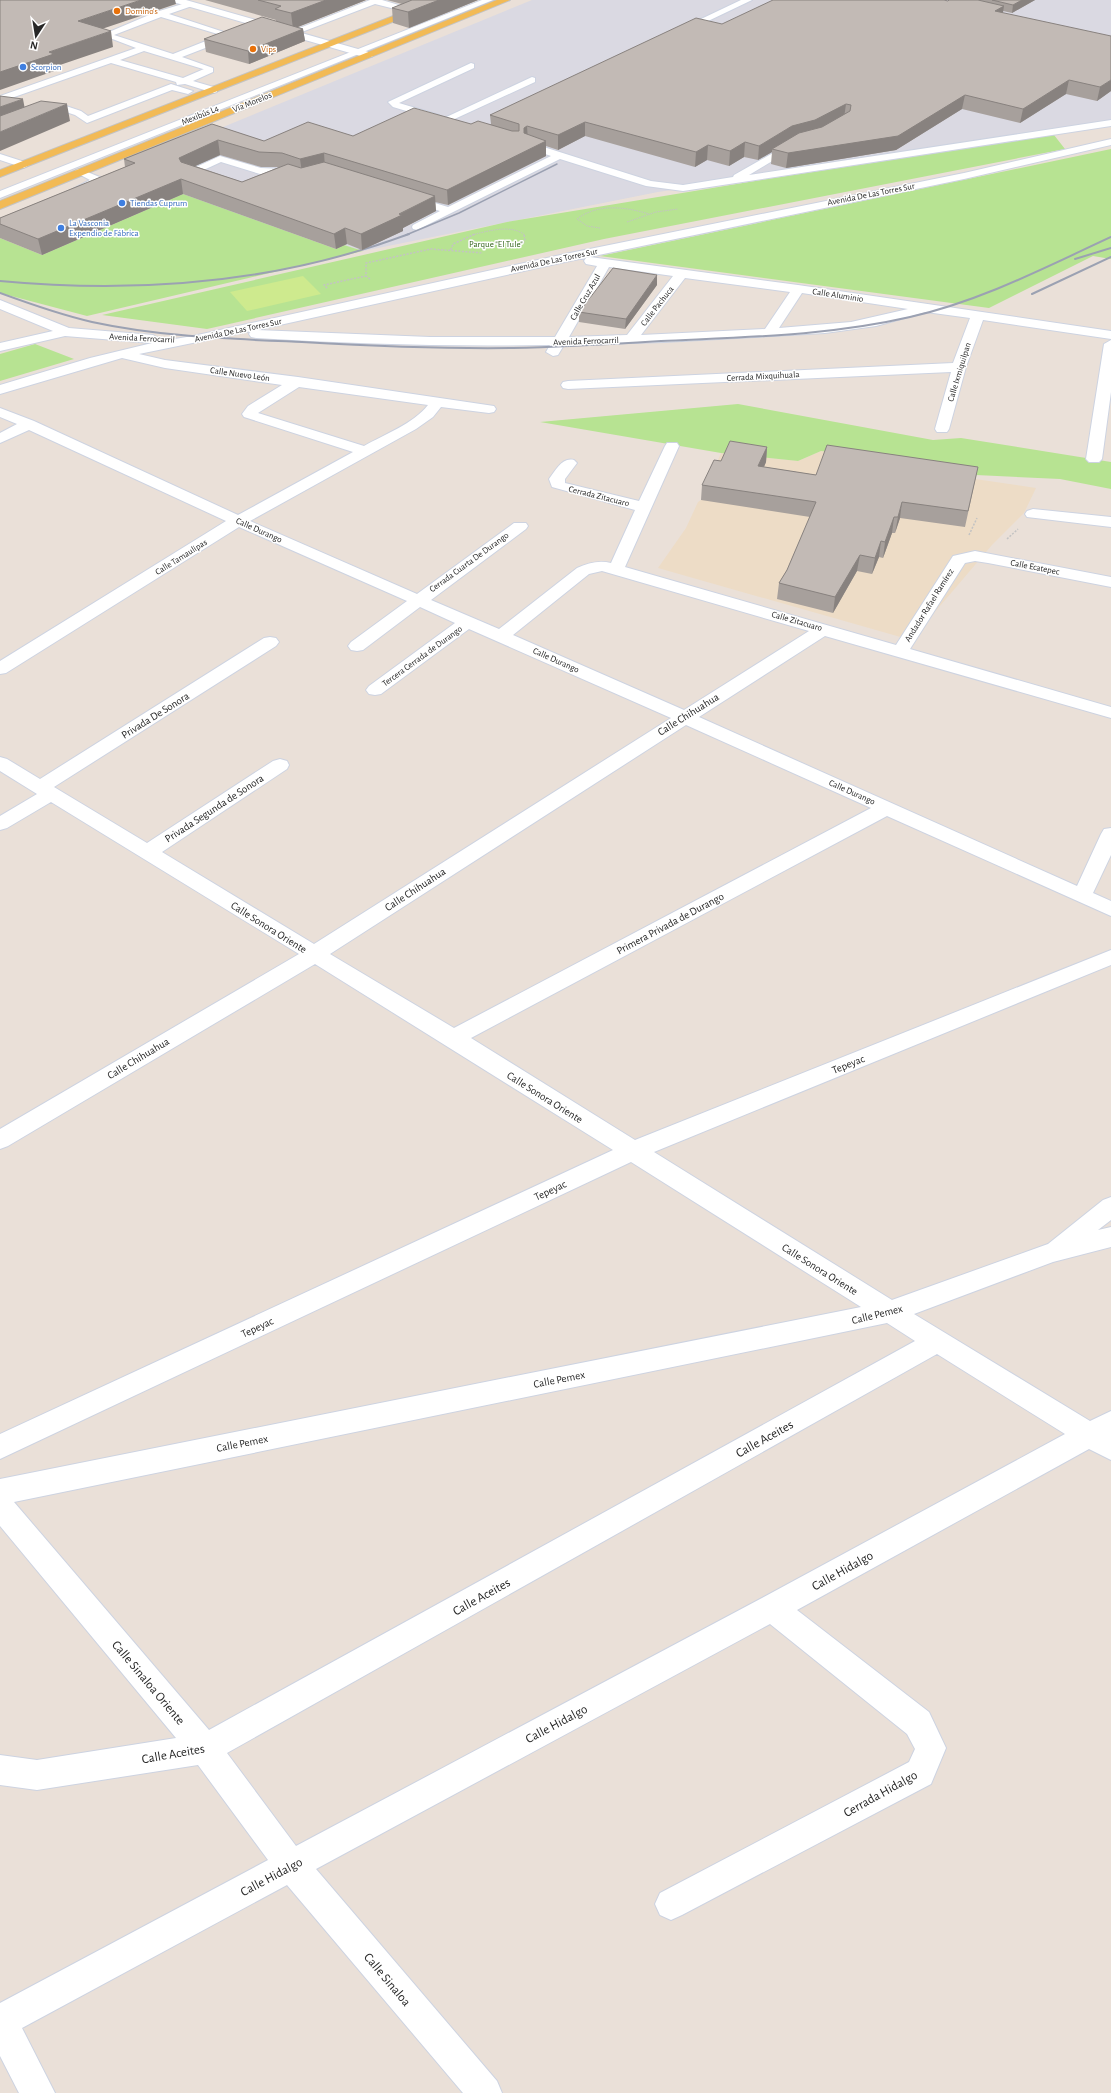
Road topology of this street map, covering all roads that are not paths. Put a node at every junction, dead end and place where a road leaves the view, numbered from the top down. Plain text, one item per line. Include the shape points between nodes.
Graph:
1 (176, 0) edge
2 (443, 0) edge
3 (489, 0) edge
4 (505, 0) edge
5 (748, 0) edge
6 (376, 1) edge
7 (454, 3) dead end
8 (189, 4) junction
9 (415, 11) junction
10 (159, 14) junction
11 (703, 20) edge
12 (261, 25) junction
13 (291, 33) junction
14 (229, 35) junction
15 (337, 46) junction
16 (144, 48) junction
17 (363, 54) junction
18 (173, 58) junction
19 (111, 60) junction
20 (471, 66) dead end
21 (532, 80) dead end
22 (183, 82) junction
23 (171, 87) junction
24 (214, 90) junction
25 (202, 95) junction
26 (0, 99) edge
27 (1111, 112) edge
28 (87, 120) junction
29 (445, 120) junction
30 (1111, 123) edge
31 (459, 124) edge
32 (1091, 126) junction
33 (0, 130) edge
34 (112, 130) junction
35 (804, 141) edge
36 (1111, 142) edge
37 (528, 145) edge
38 (560, 155) junction
39 (0, 157) edge
40 (24, 165) junction
41 (80, 172) junction
42 (0, 174) edge
43 (290, 174) junction
44 (304, 178) edge
45 (211, 182) edge
46 (270, 182) edge
47 (728, 182) junction
48 (0, 183) edge
49 (0, 195) edge
50 (65, 196) edge
51 (404, 197) edge
52 (0, 205) edge
53 (449, 211) junction
54 (416, 227) edge
55 (565, 258) junction
56 (605, 263) junction
57 (682, 273) junction
58 (798, 289) junction
59 (0, 304) edge
60 (925, 308) junction
61 (978, 315) junction
62 (247, 328) junction
63 (66, 332) junction
64 (770, 332) junction
65 (1111, 335) edge
66 (631, 339) junction
67 (193, 340) junction
68 (1111, 344) edge
69 (0, 347) edge
70 (556, 347) junction
71 (120, 354) junction
72 (959, 368) junction
73 (298, 381) junction
74 (568, 385) dead end
75 (0, 390) edge
76 (437, 402) junction
77 (489, 409) dead end
78 (0, 412) edge
79 (29, 424) junction
80 (942, 429) dead end
81 (0, 439) edge
82 (672, 446) dead end
83 (365, 451) junction
84 (1094, 458) dead end
85 (569, 463) dead end
86 (644, 507) junction
87 (1033, 514) road end
88 (238, 521) junction
89 (1111, 522) edge
90 (520, 526) dead end
91 (959, 559) joint
92 (616, 569) junction
93 (1111, 582) edge
94 (418, 599) junction
95 (468, 621) junction
96 (824, 629) junction
97 (502, 636) junction
98 (270, 642) dead end
99 (356, 646) dead end
100 (900, 652) junction
101 (0, 670) edge
102 (375, 690) dead end
103 (1111, 713) edge
104 (684, 717) junction
105 (0, 763) edge
106 (280, 765) dead end
107 (46, 791) junction
108 (887, 808) junction
109 (0, 824) edge
110 (1111, 834) edge
111 (148, 852) junction
112 (1082, 896) junction
113 (1111, 909) edge
114 (313, 954) junction
115 (1111, 957) edge
116 (453, 1038) junction
117 (0, 1140) edge
118 (632, 1151) junction
119 (1111, 1207) edge
120 (1111, 1237) edge
121 (1051, 1253) junction
122 (890, 1312) junction
123 (938, 1342) junction
124 (1103, 1435) edge
125 (0, 1447) edge
126 (0, 1492) edge
127 (0, 1505) edge
128 (772, 1608) junction
129 (205, 1749) junction
130 (0, 1770) edge
131 (291, 1865) junction
132 (671, 1904) dead end
133 (0, 2021) edge
134 (38, 2093) edge
135 (485, 2093) edge

1 - 8 street
2 - 9 main road
3 - 17 lane, Mexibús L4
4 - 17 main road, Vía Morelos
5 - 11 lane
6 - 9 lane
6 - 13 lane
7 - 15 lane, Mexibús L4
8 - 10 lane
8 - 12 street
9 - 15 main road
10 - 14 lane
10 - 16 lane via 106,36
12 - 13 street
12 - 14 lane
13 - 15 street
14 - 18 lane
15 - 17 street
15 - 24 main road
15 - 48 lane, Mexibús L4
16 - 18 lane
16 - 19 lane
17 - 41 main road, Vía Morelos
17 - 49 lane, Mexibús L4
18 - 22 lane via 210,70
19 - 22 lane
19 - 26 lane
20 - 29 lane via 393,102
21 - 29 lane
22 - 23 lane
22 - 24 lane
23 - 25 lane
23 - 28 lane
24 - 25 main road
25 - 34 main road
27 - 32 lane
28 - 33 lane via 78,113 60,107
28 - 34 lane
29 - 31 lane
30 - 32 lane
32 - 47 lane
34 - 40 main road
35 - 47 lane via 794,144
36 - 55 street, Avenida De Las Torres Sur via 964,176
37 - 38 lane
38 - 47 lane via 663,186 683,188
38 - 53 lane
39 - 40 lane
40 - 42 main road
41 - 50 lane via 98,180
41 - 52 main road, Vía Morelos
43 - 44 lane
43 - 45 lane via 260,171 220,159 188,173
43 - 46 lane
51 - 53 lane
53 - 54 lane
55 - 56 street, Calle Aluminio
55 - 62 street, Avenida De Las Torres Sur
56 - 57 street, Calle Aluminio
56 - 70 street, Calle Cruz Azul
57 - 58 street, Calle Aluminio
57 - 66 street, Calle Pachuca
58 - 60 street, Calle Aluminio
58 - 64 street
59 - 63 street, Calle Nuevo León
60 - 61 street, Calle Aluminio
60 - 64 street, Avenida Ferrocarril via 873,322
61 - 65 street, Calle Aluminio
61 - 72 street, Calle Ixmiquilpan
62 - 67 street, Avenida De Las Torres Sur
62 - 70 street, Avenida Ferrocarril via 252,334
63 - 67 street, Avenida Ferrocarril
63 - 69 street
63 - 71 street, Calle Nuevo León
64 - 66 street, Avenida Ferrocarril
66 - 70 street, Avenida Ferrocarril
67 - 70 street, Avenida Ferrocarril via 441,352
67 - 71 street, Avenida De Las Torres Sur
68 - 84 street
71 - 73 street, Calle Nuevo León via 158,363
71 - 75 street, Avenida De Las Torres Sur
72 - 74 street, Cerrada Mixquihuala
72 - 80 street, Calle Ixmiquilpan
73 - 76 street, Calle Nuevo León
73 - 83 street via 249,414
76 - 77 street, Calle Nuevo León
76 - 83 street, Calle Tamaulipas via 423,418
78 - 79 street, Calle Durango
79 - 81 street
79 - 88 street, Calle Durango
82 - 86 street, Cerrada Zitacuaro
83 - 88 street, Calle Tamaulipas
85 - 86 street, Cerrada Zitacuaro via 557,480 560,486
86 - 92 street, Cerrada Zitacuaro
87 - 89 street
88 - 94 street, Calle Durango
88 - 101 street, Calle Tamaulipas
90 - 94 street, Cerrada Cuarta De Durango
91 - 93 street, Calle Ecatepec via 975,556
91 - 100 street, Andador Rafael Ramírez
92 - 96 street, Calle Zitacuaro
92 - 97 street, Calle Zitacuaro via 603,566 587,569
94 - 95 street, Calle Durango
94 - 99 street, Cerrada Cuarta De Durango
95 - 97 street, Calle Durango
95 - 102 street, Tercera Cerrada de Durango
96 - 100 street, Calle Zitacuaro
96 - 104 street, Calle Chihuahua
97 - 104 street, Calle Durango
98 - 107 street, Privada De Sonora
100 - 103 street, Calle Zitacuaro
104 - 108 street, Calle Durango
104 - 114 street, Calle Chihuahua
105 - 107 street, Calle Sonora Oriente
106 - 111 street, Privada Segunda de Sonora
107 - 109 street, Privada De Sonora
107 - 111 street, Calle Sonora Oriente
108 - 112 street, Calle Durango
108 - 116 street, Primera Privada de Durango
110 - 112 street
111 - 114 street, Calle Sonora Oriente
112 - 113 street, Calle Durango
114 - 116 street, Calle Sonora Oriente
114 - 117 street, Calle Chihuahua
115 - 118 street, Tepeyac
116 - 118 street, Calle Sonora Oriente
118 - 122 street, Calle Sonora Oriente
118 - 125 street, Tepeyac
119 - 121 street
120 - 121 street, Calle Pemex
121 - 122 street, Calle Pemex
122 - 123 street, Calle Sonora Oriente
122 - 126 street, Calle Pemex
123 - 124 street, Calle Sonora Oriente
123 - 129 street, Calle Aceites
124 - 128 street, Calle Hidalgo
127 - 129 street, Calle Sinaloa Oriente
128 - 131 street, Calle Hidalgo
128 - 132 street, Cerrada Hidalgo via 918,1723 931,1748 920,1773
129 - 130 street, Calle Aceites via 37,1776
129 - 131 street, Calle Sinaloa Oriente
131 - 133 street, Calle Hidalgo
131 - 135 street, Calle Sinaloa
133 - 134 street

